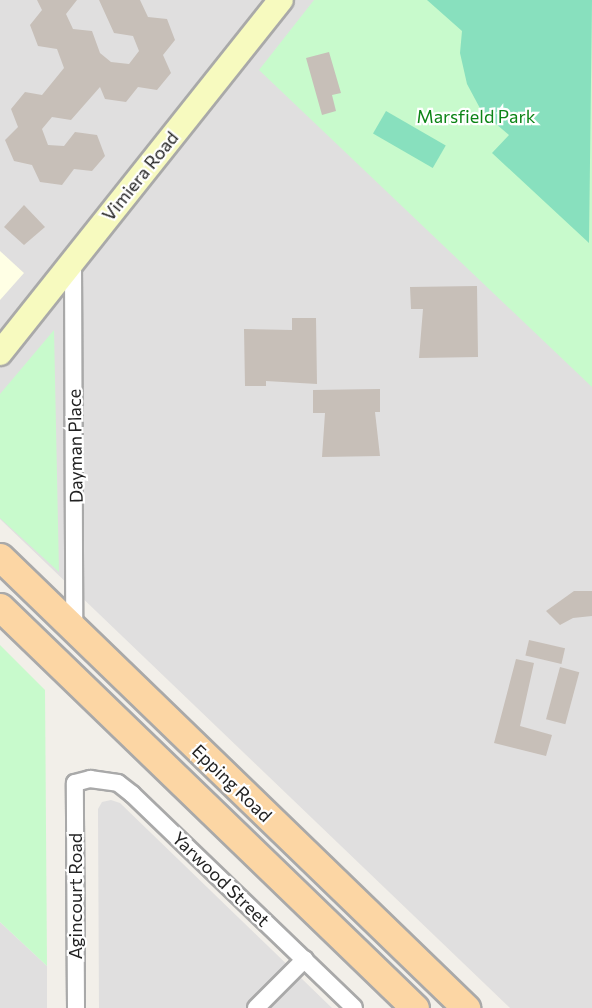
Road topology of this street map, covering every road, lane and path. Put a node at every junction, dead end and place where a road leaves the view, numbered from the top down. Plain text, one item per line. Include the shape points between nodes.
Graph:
1 (281, 0) edge
2 (73, 261) junction
3 (0, 353) edge
4 (0, 557) edge
5 (0, 607) edge
6 (74, 631) junction
7 (75, 783) joint
8 (304, 959) junction
9 (76, 1008) edge
10 (256, 1008) edge
11 (354, 1008) edge
12 (415, 1008) edge
13 (466, 1008) edge

1 - 2 street, Vimiera Road
2 - 3 street, Vimiera Road
2 - 6 street, Dayman Place
4 - 6 main road, Epping Road
5 - 12 main road, Epping Road
6 - 13 main road, Epping Road
7 - 8 street, Yarwood Street via 90,779 118,783
7 - 9 street, Agincourt Road
8 - 10 street
8 - 11 street, Yarwood Street

